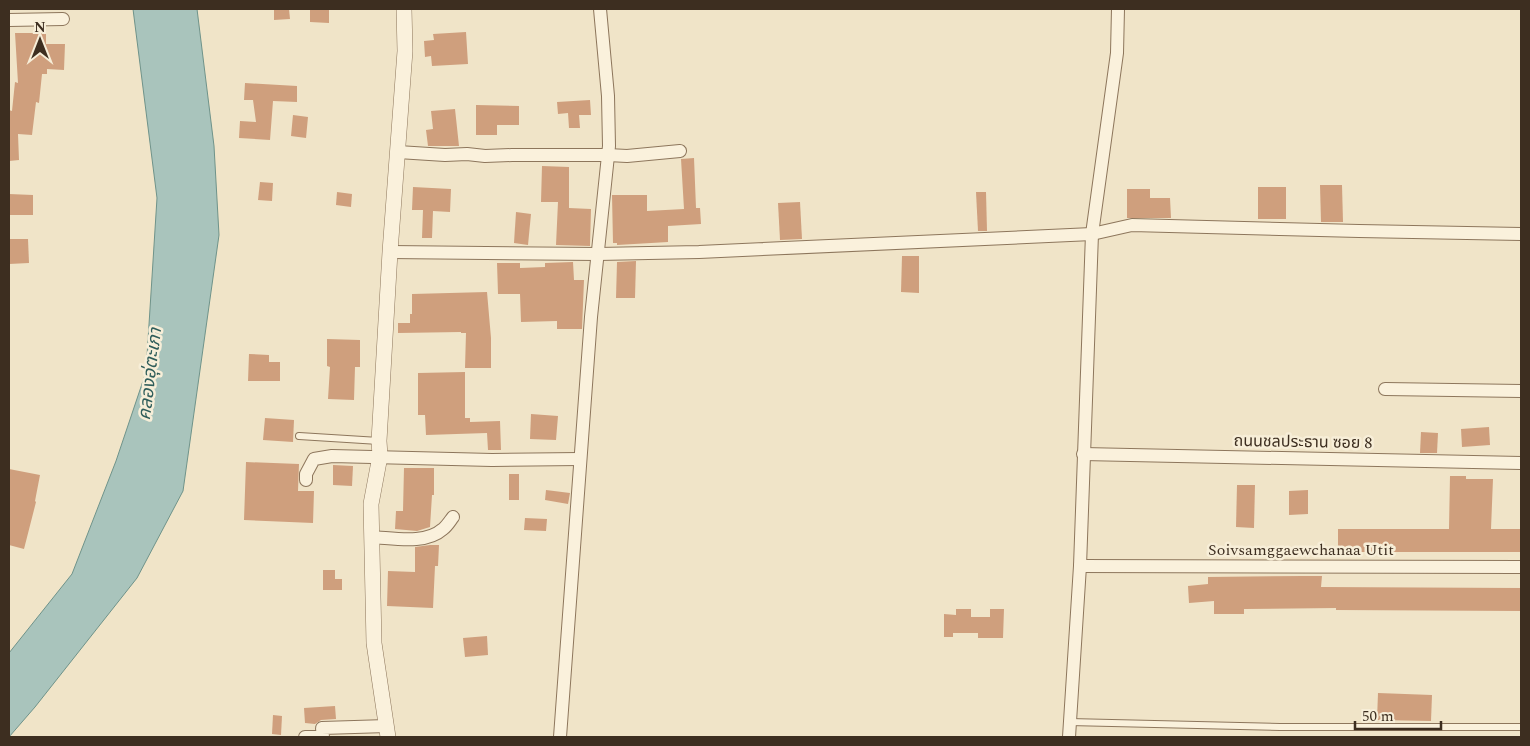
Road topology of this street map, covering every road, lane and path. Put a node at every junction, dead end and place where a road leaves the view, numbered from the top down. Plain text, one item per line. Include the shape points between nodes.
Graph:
1 (404, 9) edge
2 (600, 9) edge
3 (1118, 9) edge
4 (63, 19) dead end
5 (9, 20) edge
6 (680, 151) dead end
7 (398, 152) junction
8 (608, 155) junction
9 (1092, 234) junction
10 (1521, 234) edge
11 (390, 252) junction
12 (598, 254) junction
13 (1385, 389) dead end
14 (1521, 391) edge
15 (299, 436) dead end
16 (378, 441) junction
17 (1083, 454) junction
18 (380, 456) junction
19 (580, 459) junction
20 (1521, 463) edge
21 (306, 480) dead end
22 (453, 517) dead end
23 (371, 537) junction
24 (1080, 566) junction
25 (1521, 567) edge
26 (1069, 722) junction
27 (1521, 727) edge
28 (388, 732) edge
29 (305, 737) edge
30 (560, 737) edge
31 (1069, 737) edge

1 - 7 street via 405,51
2 - 8 street via 608,96
3 - 9 street via 1117,53
4 - 5 street
6 - 8 street
7 - 8 street via 485,156
7 - 11 street
8 - 12 street
9 - 10 street via 1132,225
9 - 12 street
9 - 17 street
11 - 12 street
11 - 16 street
12 - 19 street
13 - 14 street
15 - 16 lane
16 - 18 street
17 - 20 street, ถนนชลประธาน ซอย 8
17 - 24 street
18 - 19 street
18 - 21 street via 314,459
18 - 23 street via 371,504
19 - 30 street
22 - 23 street via 444,529 431,536 413,539
23 - 28 street via 374,643
24 - 25 street, Soivsamggaewchanaa Utit
24 - 26 street
26 - 27 lane via 1290,727
26 - 31 street
28 - 29 street via 322,728 323,737

